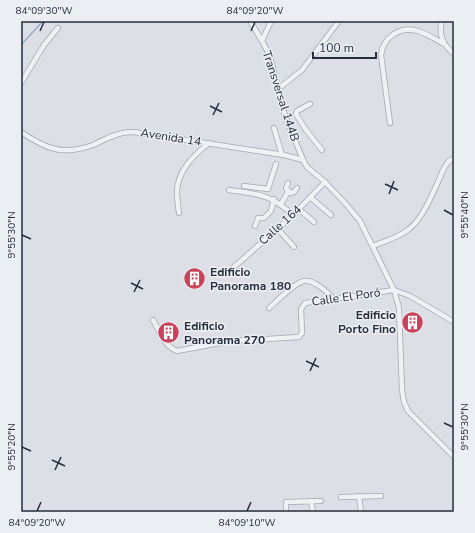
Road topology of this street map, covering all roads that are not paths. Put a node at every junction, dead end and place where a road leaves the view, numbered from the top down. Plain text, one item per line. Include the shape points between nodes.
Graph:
1 (250, 21) edge
2 (271, 21) edge
3 (339, 21) edge
4 (442, 21) edge
5 (58, 28) dead end
6 (262, 41) junction
7 (444, 44) junction
8 (454, 54) edge
9 (21, 83) edge
10 (278, 89) junction
11 (310, 104) dead end
12 (390, 123) dead end
13 (274, 128) dead end
14 (21, 132) edge
15 (209, 143) junction
16 (322, 150) dead end
17 (282, 155) junction
18 (454, 158) edge
19 (303, 160) junction
20 (276, 164) dead end
21 (325, 182) junction
22 (288, 183) dead end
23 (297, 188) dead end
24 (229, 190) dead end
25 (288, 192) junction
26 (246, 193) junction
27 (310, 197) junction
28 (274, 200) junction
29 (281, 204) junction
30 (299, 209) junction
31 (179, 213) dead end
32 (293, 215) junction
33 (331, 215) dead end
34 (314, 222) dead end
35 (255, 226) dead end
36 (277, 228) junction
37 (373, 246) junction
38 (294, 247) dead end
39 (234, 266) dead end
40 (394, 290) junction
41 (333, 299) junction
42 (269, 308) dead end
43 (154, 320) dead end
44 (454, 322) edge
45 (454, 457) edge
46 (359, 496) junction
47 (382, 496) dead end
48 (341, 497) dead end
49 (321, 500) dead end
50 (311, 501) junction
51 (286, 512) edge
52 (313, 512) edge
53 (362, 512) edge

1 - 6 street, Transversal 144B
2 - 6 street
3 - 10 street via 302,70
4 - 7 street via 440,29
5 - 9 street via 44,45
6 - 10 street, Transversal 144B via 270,56
7 - 8 street
7 - 12 street via 424,33 406,29 387,40 381,55
10 - 19 street, Transversal 144B via 285,116
11 - 16 street via 296,114
13 - 17 street
14 - 15 street, Avenida 14 via 44,146 62,151 70,151 119,134 134,132
15 - 17 street, Avenida 14
15 - 31 street via 188,162 180,179 177,189
17 - 19 street, Avenida 14
18 - 37 street via 444,168 418,220 410,229
19 - 21 street, Transversal 144B via 307,168
20 - 26 street via 268,190 246,186
21 - 27 street, Calle 164
21 - 37 street, Transversal 144B via 360,221
22 - 25 street
23 - 25 street via 292,193
24 - 26 street
25 - 29 street
26 - 28 street
27 - 30 street, Calle 164
27 - 33 street
28 - 29 street
28 - 35 street via 269,213 264,218 258,218
29 - 32 street
30 - 32 street, Calle 164
30 - 34 street
32 - 36 street, Calle 164
36 - 38 street
36 - 39 street, Calle 164
37 - 40 street, Transversal 144B
40 - 41 street, Calle El Poró
40 - 44 street via 410,296
40 - 45 street, Transversal 144B via 399,308 398,348 404,402 408,411
41 - 42 street via 330,293 317,285 303,281
41 - 43 street, Calle El Poró via 304,304 301,308 302,333 299,337 231,341 177,351 166,344
46 - 47 street
46 - 48 street
46 - 53 street
49 - 50 street
50 - 51 street via 286,502
50 - 52 street

